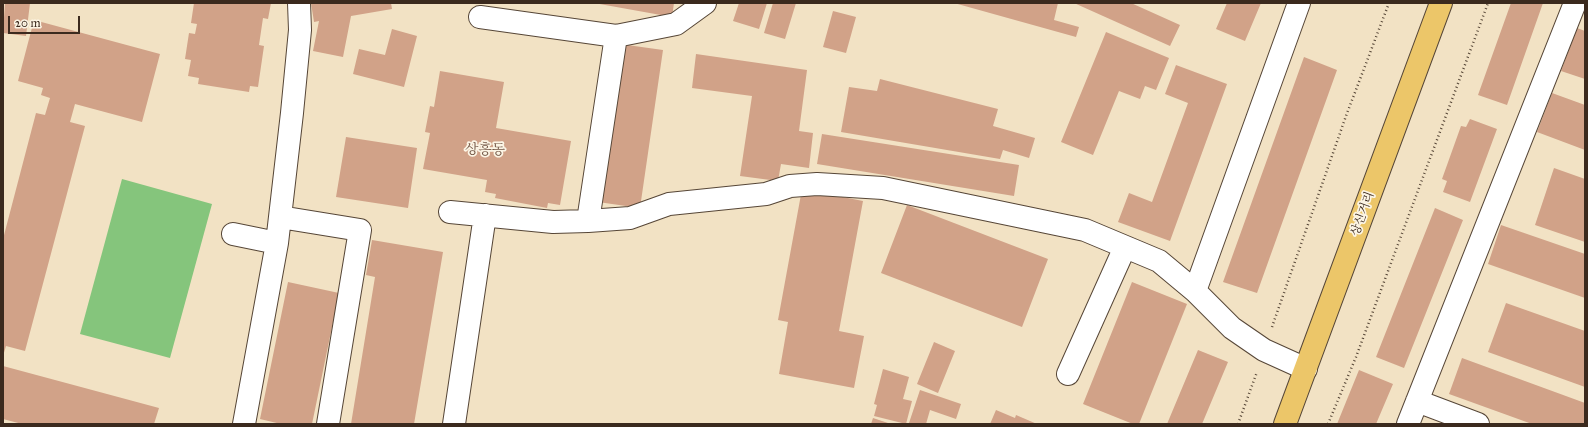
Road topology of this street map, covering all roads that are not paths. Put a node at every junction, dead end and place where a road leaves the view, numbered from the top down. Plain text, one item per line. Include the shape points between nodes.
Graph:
1 (299, 3) edge
2 (705, 3) edge
3 (1299, 3) edge
4 (1441, 3) edge
5 (1577, 14) edge
6 (480, 17) dead end
7 (616, 36) junction
8 (450, 212) dead end
9 (280, 216) junction
10 (485, 216) junction
11 (588, 221) junction
12 (233, 234) dead end
13 (277, 243) junction
14 (1126, 247) junction
15 (1195, 291) junction
16 (1306, 369) junction
17 (1068, 374) dead end
18 (1417, 401) junction
19 (244, 424) edge
20 (328, 424) edge
21 (454, 424) edge
22 (1285, 424) edge
23 (1408, 424) edge
24 (1478, 424) edge

1 - 9 street via 300,30
2 - 7 street via 676,24
3 - 15 street
4 - 16 main road, 상신거리
5 - 18 street
6 - 7 street
7 - 11 street
8 - 10 street
9 - 13 street
9 - 20 street via 360,230
10 - 11 street via 553,222
10 - 21 street
11 - 14 street via 630,218 669,204 766,194 790,186 817,184 883,188 1085,230
12 - 13 street
13 - 19 street
14 - 15 street via 1159,261
14 - 17 street
15 - 16 street via 1232,328 1264,350
16 - 22 main road, 상신거리
18 - 23 street
18 - 24 street

